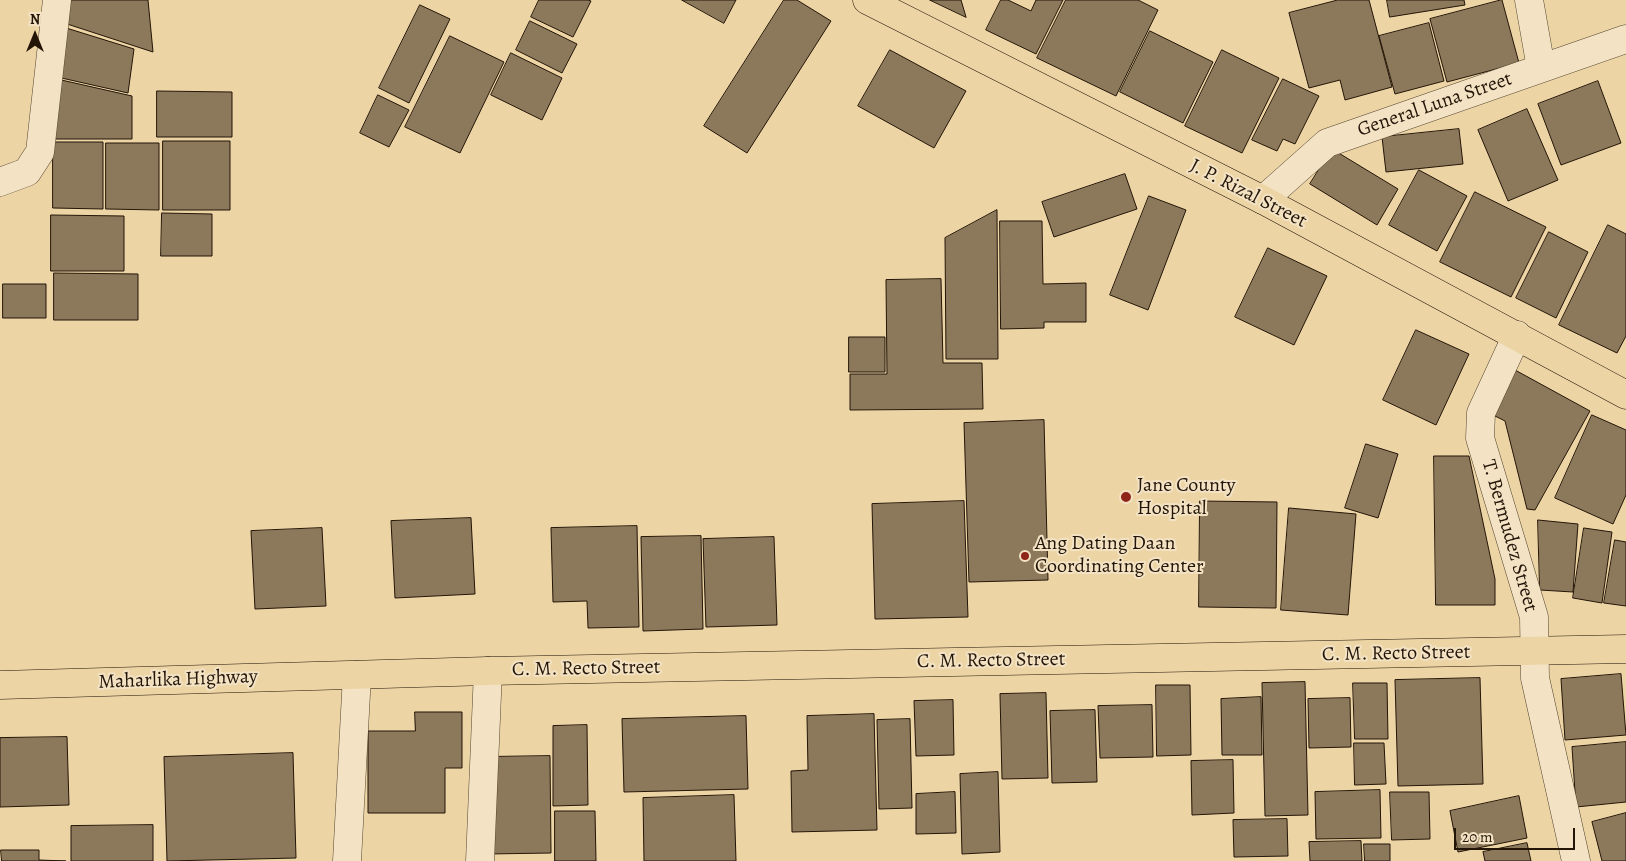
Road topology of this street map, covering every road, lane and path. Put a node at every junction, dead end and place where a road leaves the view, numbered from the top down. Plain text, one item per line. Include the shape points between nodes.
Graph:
1 (57, 0) edge
2 (866, 0) edge
3 (1529, 0) edge
4 (1626, 39) edge
5 (1541, 68) junction
6 (0, 182) edge
7 (1263, 200) junction
8 (1517, 335) junction
9 (1626, 395) edge
10 (1626, 649) edge
11 (1533, 651) junction
12 (488, 671) junction
13 (357, 674) junction
14 (0, 685) edge
15 (347, 861) edge
16 (480, 861) edge
17 (1576, 861) edge

1 - 6 street via 40,152 27,172
2 - 7 main road, J. P. Rizal Street
3 - 5 street
4 - 5 street, General Luna Street
5 - 7 street, General Luna Street via 1327,143
7 - 8 main road, J. P. Rizal Street
8 - 9 main road, J. P. Rizal Street
8 - 11 street, T. Bermudez Street via 1481,413 1480,438 1534,617
10 - 11 main road, C. M. Recto Street
11 - 12 main road, C. M. Recto Street
11 - 17 street, T. Bermudez Street via 1535,678
12 - 13 main road, C. M. Recto Street
12 - 16 street
13 - 14 main road, Maharlika Highway
13 - 15 street

